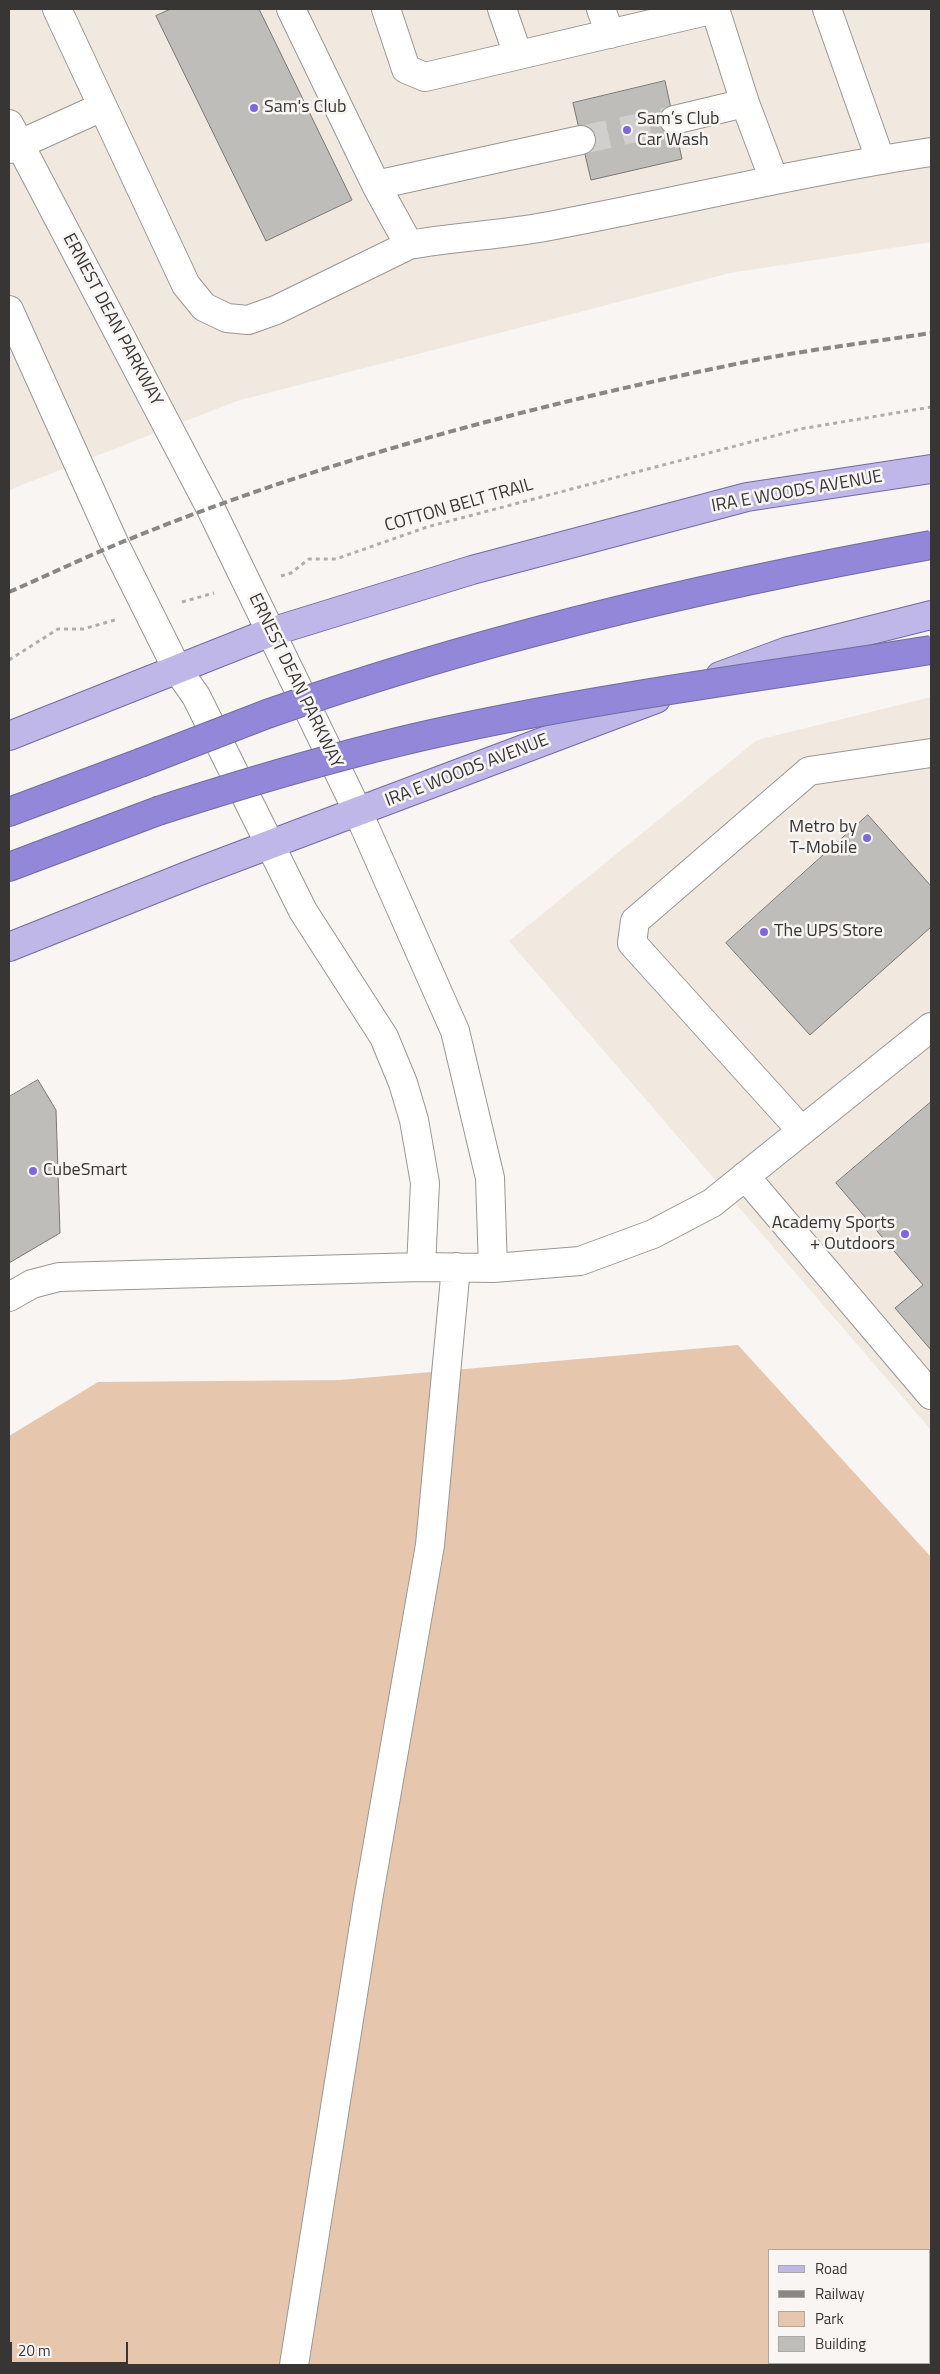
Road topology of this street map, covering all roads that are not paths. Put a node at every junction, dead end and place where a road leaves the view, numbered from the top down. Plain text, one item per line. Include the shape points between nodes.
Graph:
1 (57, 9) edge
2 (291, 9) edge
3 (386, 9) edge
4 (502, 9) edge
5 (827, 9) edge
6 (606, 21) edge
7 (518, 55) junction
8 (745, 103) junction
9 (102, 106) junction
10 (674, 120) tunnel mouth
11 (12, 139) edge
12 (581, 140) tunnel mouth
13 (931, 152) edge
14 (880, 159) junction
15 (774, 180) junction
16 (376, 185) junction
17 (409, 245) junction
18 (9, 310) edge
19 (931, 469) edge
20 (931, 545) edge
21 (931, 615) edge
22 (271, 632) junction
23 (931, 650) edge
24 (178, 669) junction
25 (9, 736) edge
26 (931, 753) edge
27 (9, 812) edge
28 (358, 812) junction
29 (269, 844) junction
30 (9, 867) edge
31 (9, 947) edge
32 (931, 1026) edge
33 (801, 1130) junction
34 (744, 1176) junction
35 (421, 1267) junction
36 (456, 1267) junction
37 (493, 1268) junction
38 (9, 1297) edge
39 (931, 1395) edge
40 (294, 2365) edge

1 - 9 street
2 - 16 street
3 - 7 street via 406,69 425,76
4 - 7 street
5 - 14 street
6 - 7 street
6 - 8 street via 715,9
8 - 10 street
8 - 15 street
9 - 11 street
9 - 17 street via 186,285 204,307 227,318 248,320 276,310
11 - 22 street, ERNEST DEAN PARKWAY via 211,509
12 - 16 street
13 - 14 street
14 - 15 street
15 - 17 street via 554,226
16 - 17 street
18 - 24 street via 115,545
19 - 22 main road, IRA E WOODS AVENUE via 747,497 472,570
20 - 27 highway, bridge via 771,576 507,640 267,714
21 - 28 main road, IRA E WOODS AVENUE via 788,651
22 - 24 main road, IRA E WOODS AVENUE
22 - 28 street, ERNEST DEAN PARKWAY
23 - 30 highway, bridge via 656,693 460,728 302,767 158,811
24 - 25 main road, IRA E WOODS AVENUE
24 - 29 street via 196,696
26 - 33 street via 809,770 635,921 632,943
28 - 29 main road, IRA E WOODS AVENUE
28 - 37 street, ERNEST DEAN PARKWAY via 455,1030 490,1178
29 - 31 main road, IRA E WOODS AVENUE
29 - 35 street via 303,911 384,1037 403,1083 414,1120 425,1183
32 - 33 street
33 - 34 street
34 - 37 street via 712,1202 653,1234 580,1260
34 - 39 street
35 - 36 street
35 - 38 street via 59,1278 32,1284
36 - 37 street
36 - 40 street via 430,1545 368,1900

